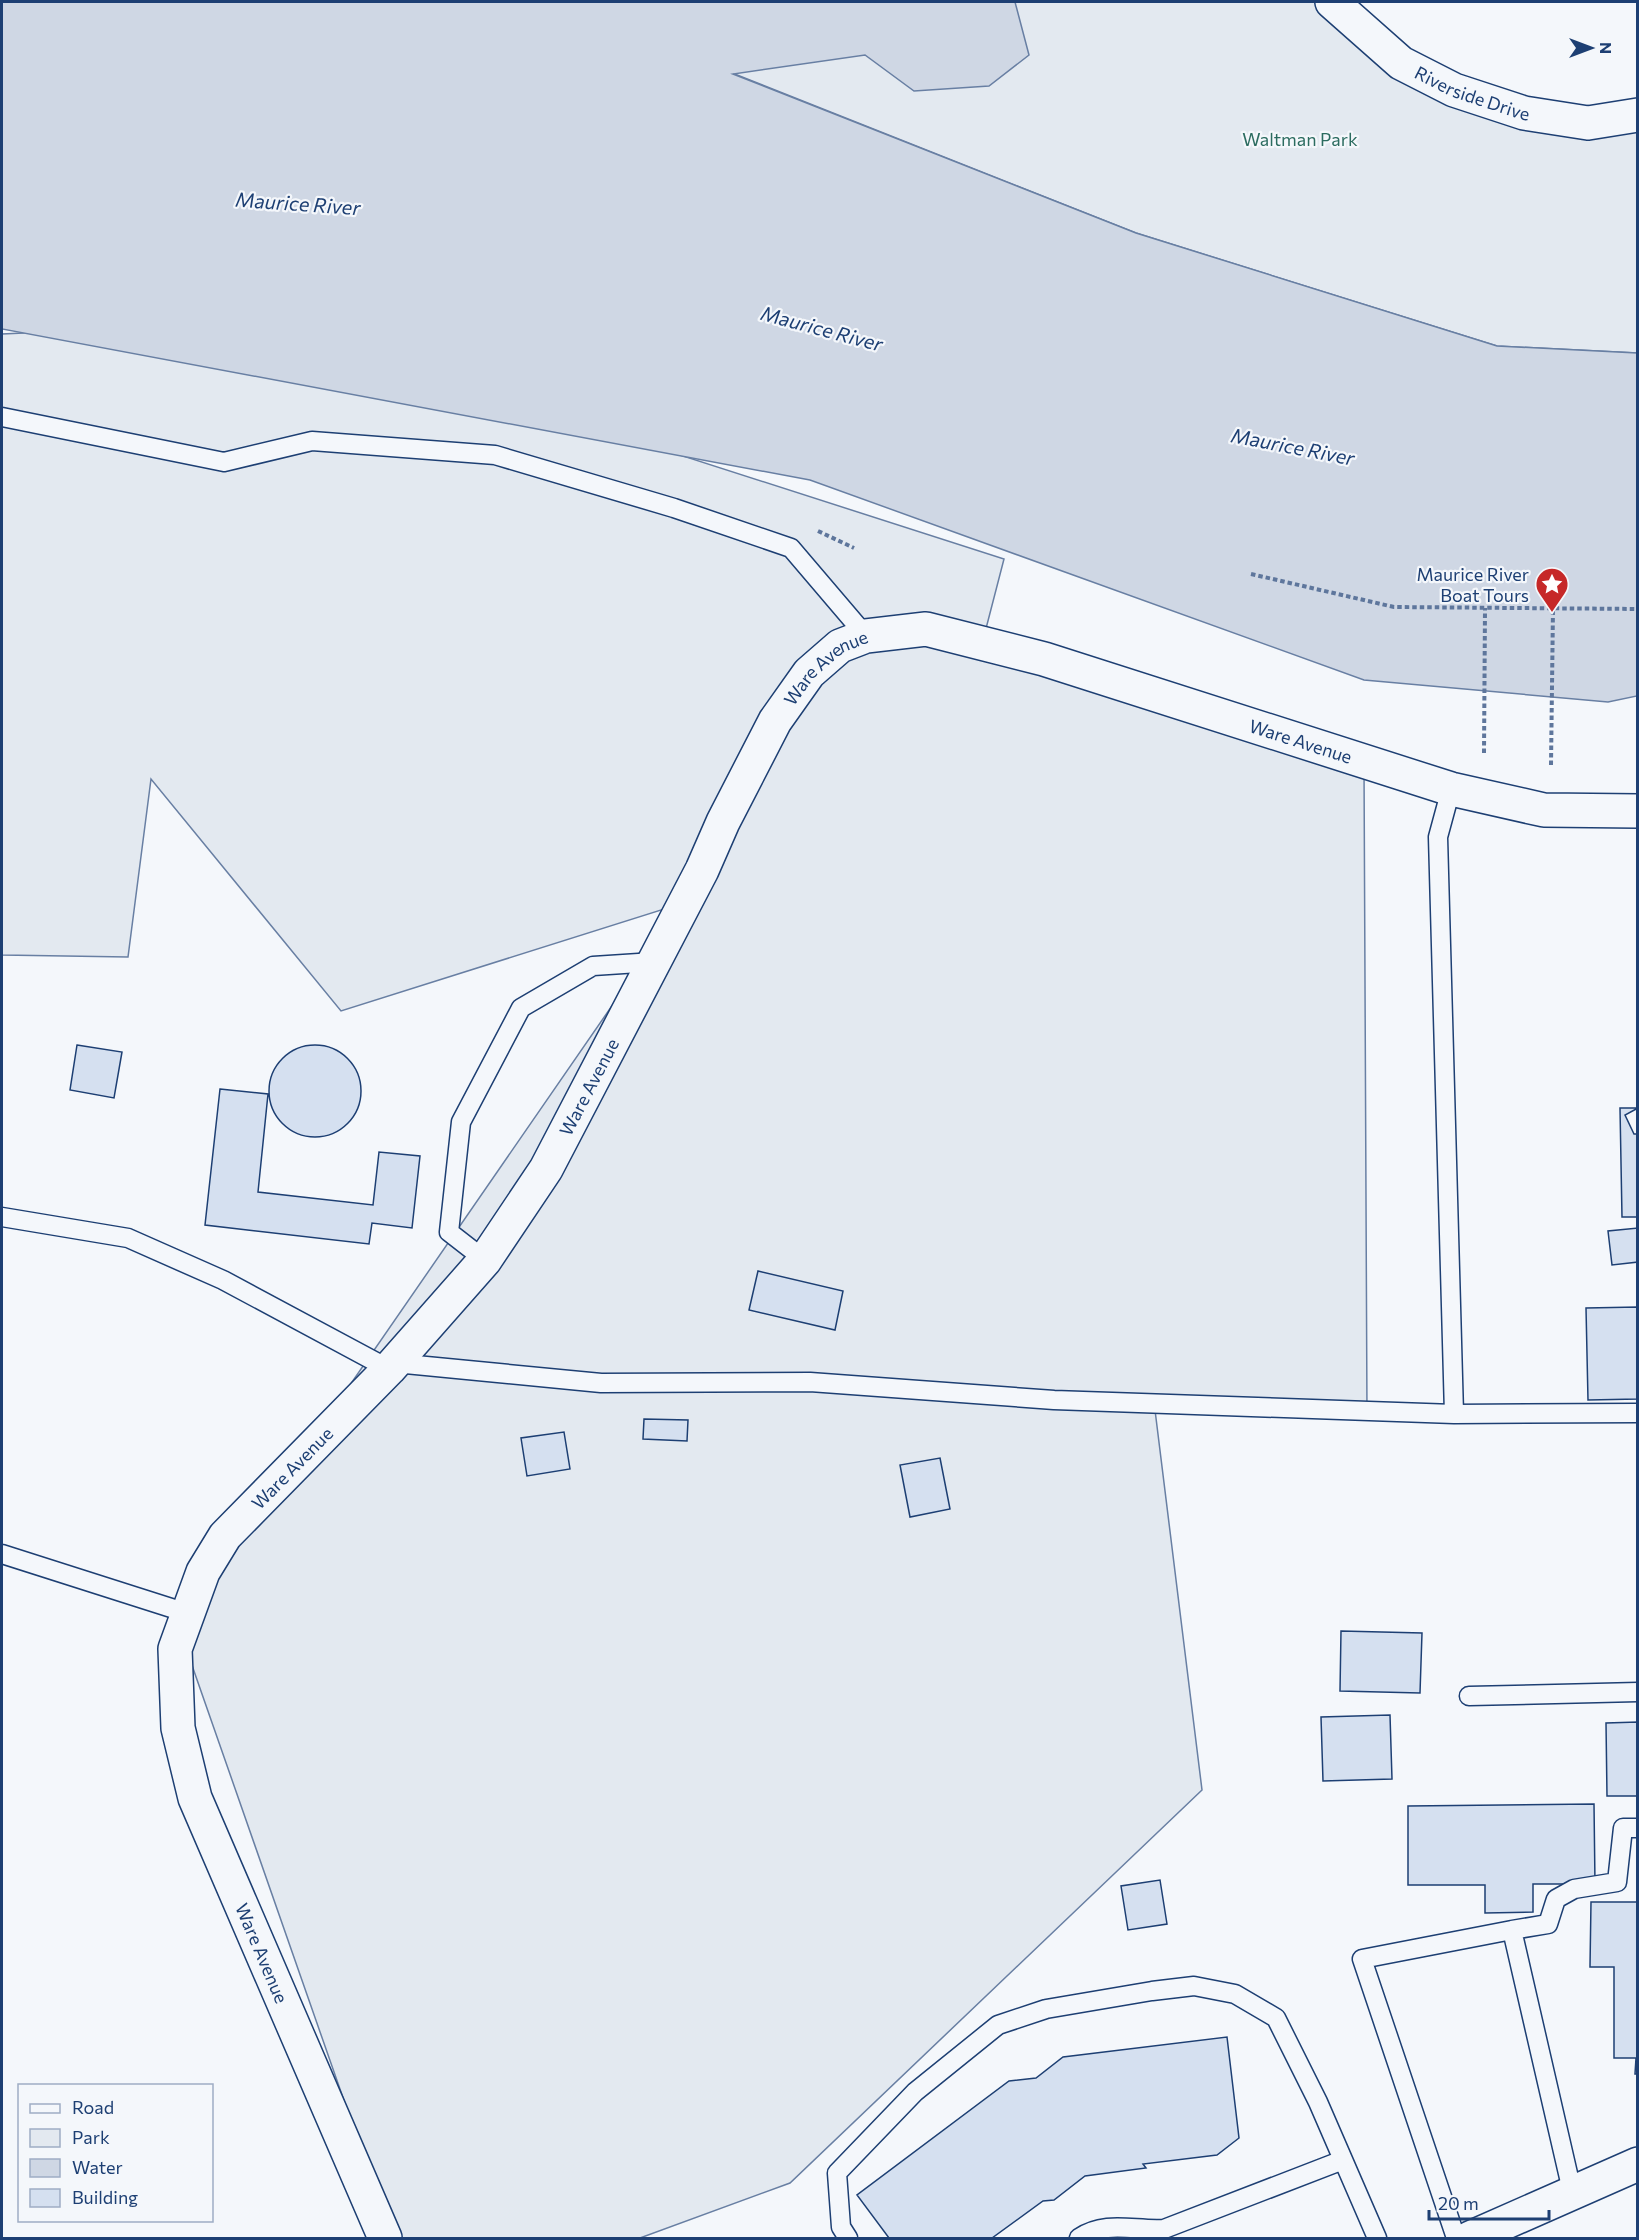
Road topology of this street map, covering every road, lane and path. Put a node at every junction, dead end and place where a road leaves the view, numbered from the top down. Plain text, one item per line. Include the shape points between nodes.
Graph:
1 (1332, 2) edge
2 (1638, 115) edge
3 (2, 417) edge
4 (1251, 574) dead end
5 (1485, 608) junction
6 (1553, 608) junction
7 (1638, 609) edge
8 (866, 636) junction
9 (1484, 753) dead end
10 (1551, 765) dead end
11 (1450, 789) junction
12 (1638, 811) edge
13 (654, 962) junction
14 (2, 1217) edge
15 (485, 1260) junction
16 (392, 1366) junction
17 (1638, 1413) edge
18 (1454, 1414) junction
19 (2, 1554) edge
20 (187, 1613) junction
21 (1638, 1692) edge
22 (1469, 1696) dead end
23 (1638, 1828) edge
24 (1512, 1930) junction
25 (1343, 2160) junction
26 (1638, 2164) edge
27 (1572, 2191) junction
28 (385, 2238) edge
29 (848, 2238) edge
30 (1079, 2238) edge
31 (1377, 2238) edge
32 (1456, 2238) edge
33 (1470, 2238) edge

1 - 2 street, Riverside Drive via 1401,63 1454,90 1524,113 1588,123
3 - 8 lane via 224,462 312,441 495,455 674,508 790,548
4 - 5 path via 1394,607
5 - 6 path
5 - 9 path
6 - 7 path
6 - 10 path
8 - 11 street, Ware Avenue via 926,629 1044,659
8 - 13 street, Ware Avenue via 840,646 808,673 775,721
11 - 12 street, Ware Avenue via 1544,810
11 - 18 lane via 1438,837
13 - 15 street, Ware Avenue via 546,1169
13 - 15 lane via 593,966 521,1008 461,1122 449,1232
14 - 16 lane via 129,1238 223,1280
15 - 16 street, Ware Avenue
16 - 18 lane via 601,1383 810,1382 1054,1400
16 - 20 street, Ware Avenue via 225,1536 203,1572
17 - 18 lane
19 - 20 lane
20 - 28 street, Ware Avenue via 175,1649 178,1728 195,1797
21 - 22 lane
23 - 24 lane via 1623,1828 1617,1882 1574,1889 1556,1899 1548,1924
24 - 27 lane
24 - 32 lane via 1362,1959
25 - 29 lane via 1276,2018 1234,1994 1194,1986 1152,1990 1046,2009 999,2025 955,2057 915,2092 837,2173 841,2227
25 - 30 lane via 1164,2229 1117,2226
25 - 31 lane
26 - 27 street
27 - 33 street

